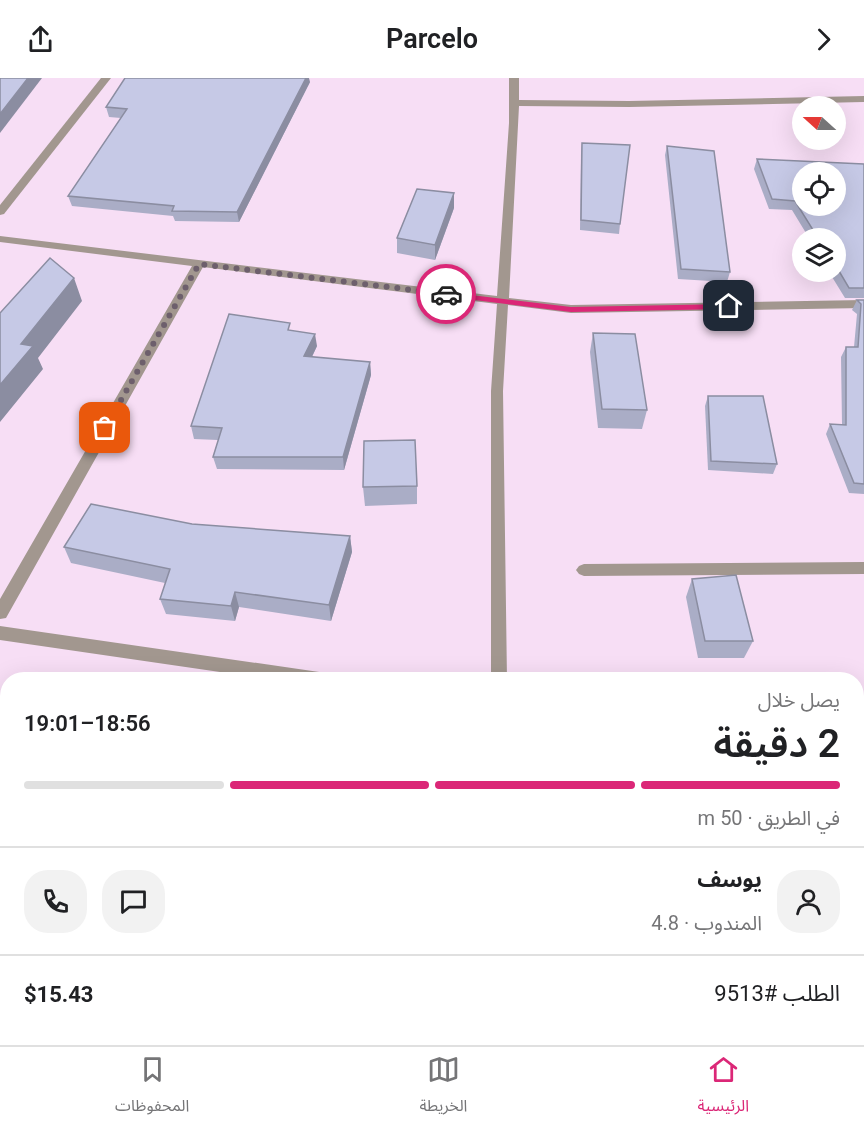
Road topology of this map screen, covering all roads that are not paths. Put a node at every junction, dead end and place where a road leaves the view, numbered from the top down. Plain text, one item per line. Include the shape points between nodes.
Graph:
1 (106, 78) edge
2 (514, 78) edge
3 (864, 99) edge
4 (514, 103) junction
5 (0, 212) edge
6 (0, 239) edge
7 (199, 264) junction
8 (503, 302) junction
9 (864, 304) edge
10 (864, 568) edge
11 (584, 570) dead end
12 (0, 613) edge
13 (0, 633) edge
14 (271, 672) edge
15 (499, 672) edge

1 - 5 street
2 - 4 street
3 - 4 street
4 - 8 street
6 - 7 street
7 - 8 street
7 - 12 street
8 - 9 street via 571,309
8 - 15 street via 497,391
10 - 11 street
13 - 14 street

